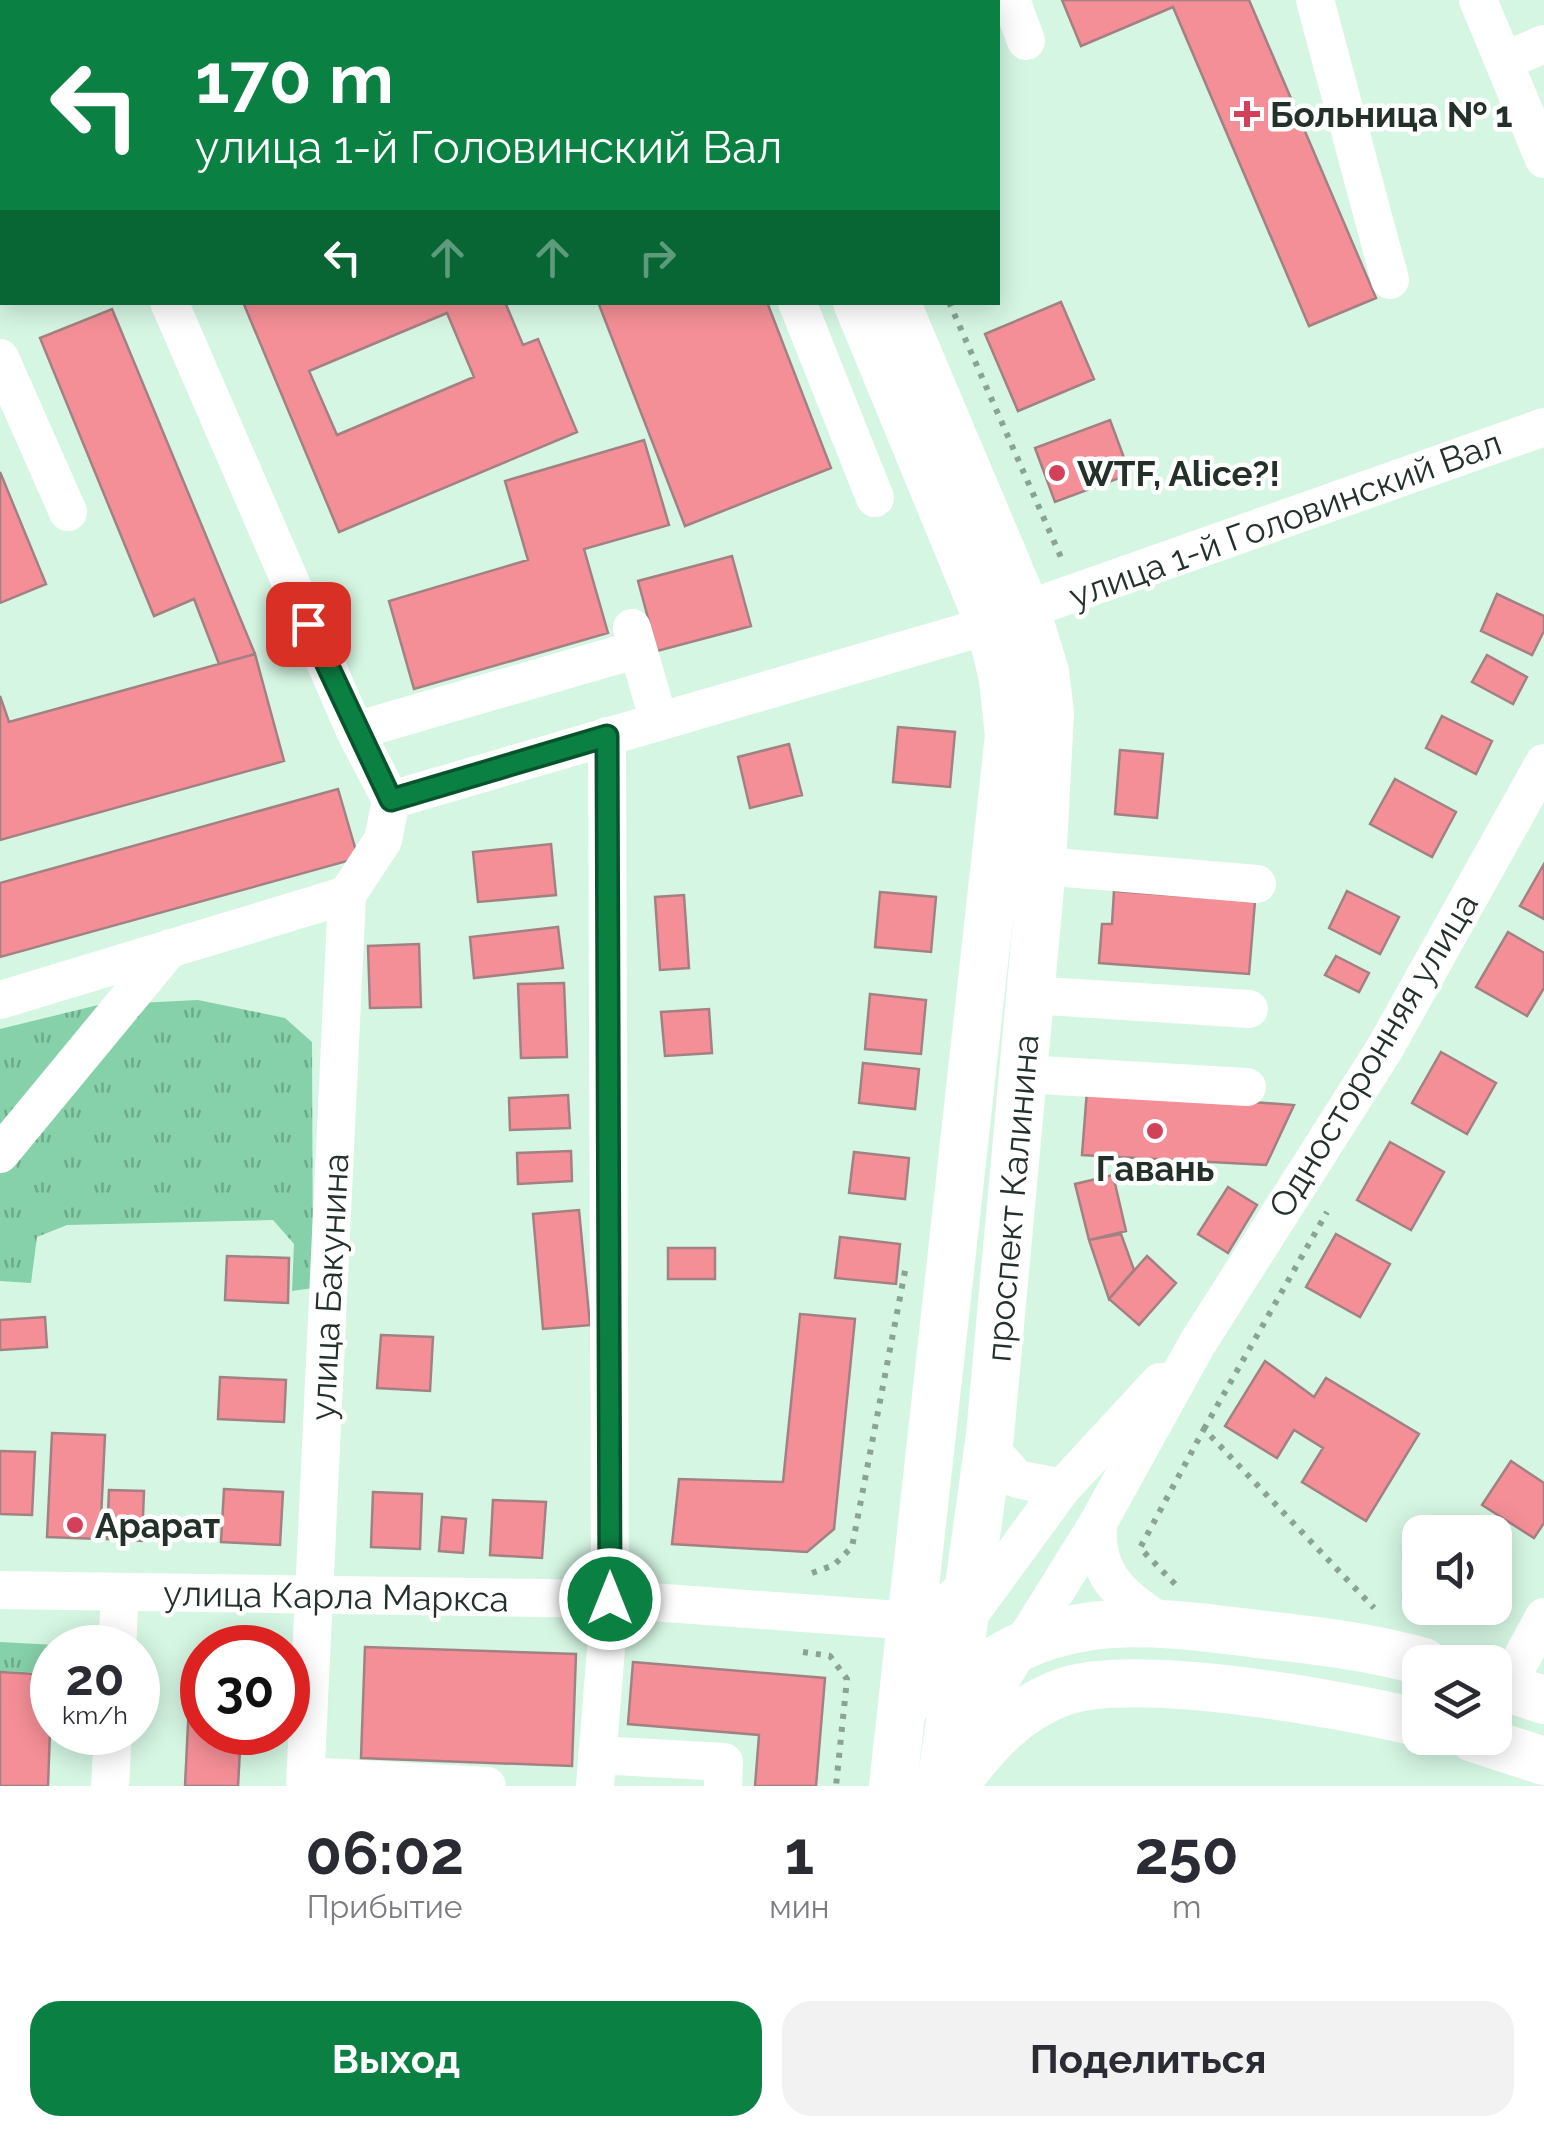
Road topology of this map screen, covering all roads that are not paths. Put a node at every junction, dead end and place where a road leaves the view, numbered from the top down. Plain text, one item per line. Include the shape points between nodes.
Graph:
1 (1011, 0) edge
2 (1315, 0) edge
3 (1478, 0) edge
4 (1026, 42) dead end
5 (1544, 44) edge
6 (1504, 61) junction
7 (1544, 159) edge
8 (1390, 280) dead end
9 (169, 305) edge
10 (797, 305) edge
11 (859, 305) edge
12 (897, 305) edge
13 (0, 358) edge
14 (1544, 427) edge
15 (932, 478) junction
16 (68, 512) dead end
17 (1008, 617) junction
18 (659, 722) junction
19 (355, 731) junction
20 (607, 736) junction
21 (1544, 763) edge
22 (391, 800) junction
23 (1042, 866) junction
24 (1258, 884) dead end
25 (347, 894) junction
26 (170, 948) junction
27 (1030, 995) junction
28 (0, 1000) edge
29 (1249, 1009) dead end
30 (1023, 1074) junction
31 (1246, 1087) dead end
32 (0, 1154) edge
33 (1196, 1344) junction
34 (988, 1448) junction
35 (1062, 1488) junction
36 (1098, 1523) junction
37 (0, 1590) edge
38 (120, 1594) junction
39 (316, 1595) junction
40 (610, 1599) junction
41 (1544, 1617) edge
42 (1159, 1621) junction
43 (118, 1625) edge
44 (955, 1627) junction
45 (1020, 1647) junction
46 (1402, 1657) edge
47 (1122, 1682) junction
48 (1515, 1690) edge
49 (1402, 1719) edge
50 (1512, 1751) edge
51 (112, 1755) edge
52 (1544, 1761) edge
53 (896, 1768) edge
54 (596, 1770) edge
55 (305, 1781) edge
56 (946, 1782) edge
57 (110, 1786) edge
58 (487, 1786) edge
59 (723, 1786) edge

1 - 4 street
2 - 8 street
3 - 6 street
5 - 6 street
6 - 7 street
9 - 19 street
10 - 15 street via 865,502
11 - 15 main road
12 - 17 main road
13 - 16 street
14 - 17 street, улица 1-й Головинский Вал
15 - 17 main road
17 - 18 street, улица 1-й Головинский Вал
17 - 23 main road, проспект Калинина via 1045,672 1050,713
17 - 44 main road, проспект Калинина via 1008,774 921,1526
18 - 19 street via 635,638
18 - 20 street, улица 1-й Головинский Вал
19 - 22 street
20 - 22 street, улица 1-й Головинский Вал
20 - 40 street
21 - 33 street, Односторонняя улица via 1385,1048
22 - 25 street via 383,840
23 - 24 street
23 - 27 main road, проспект Калинина
25 - 26 street
25 - 39 street, улица Бакунина
26 - 28 street
26 - 32 street
27 - 29 street
27 - 30 main road, проспект Калинина
30 - 31 street
30 - 34 main road, проспект Калинина
33 - 35 street, Односторонняя улица
33 - 36 street, Односторонняя улица
34 - 35 street via 1017,1478
34 - 44 main road, проспект Калинина
35 - 44 street, Односторонняя улица
36 - 42 street via 1103,1570
36 - 45 street, Односторонняя улица
37 - 38 street, улица Карла Маркса
38 - 39 street, улица Карла Маркса
38 - 43 street
39 - 40 street, улица Карла Маркса
39 - 55 street, улица Бакунина
40 - 44 street, улица Карла Маркса
40 - 54 street
41 - 48 street
42 - 45 main road via 1088,1624
42 - 46 main road
44 - 45 main road
44 - 45 main road via 980,1670
44 - 53 main road, проспект Калинина
44 - 53 main road via 921,1732
44 - 56 main road, проспект Калинина
45 - 47 main road via 1066,1671
45 - 56 street, Односторонняя улица
47 - 49 main road via 1342,1704
47 - 56 main road via 1079,1686 1038,1703
50 - 52 main road
51 - 57 street
54 - 59 street via 724,1762
55 - 58 street

